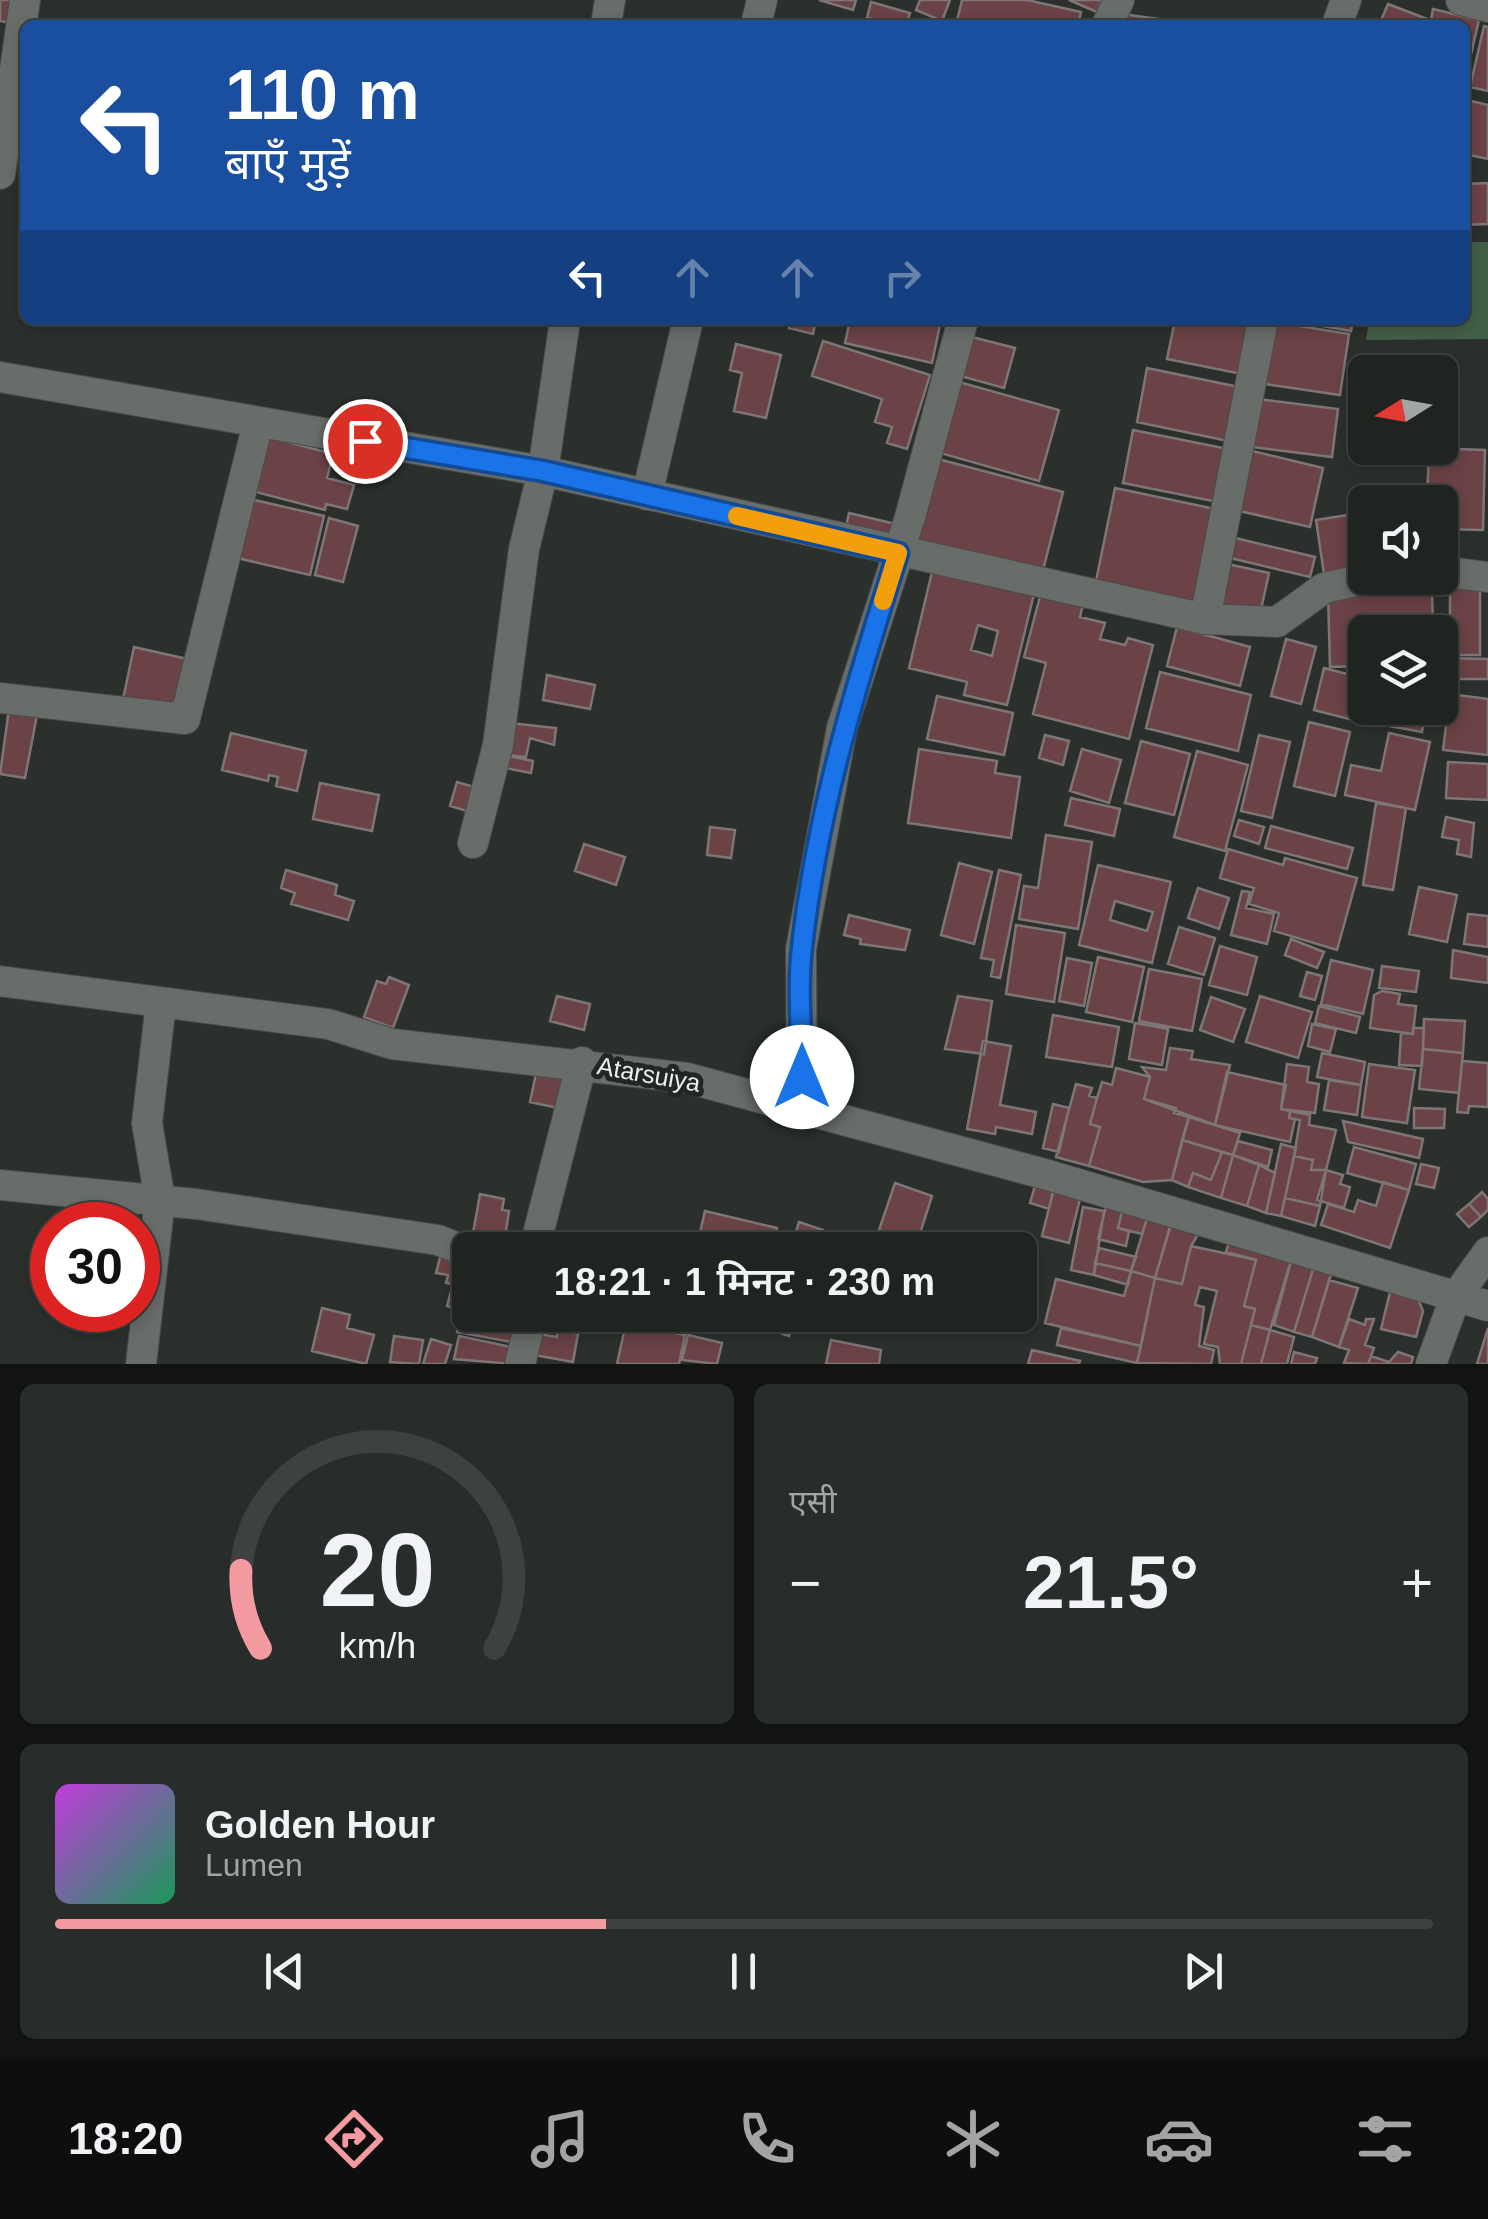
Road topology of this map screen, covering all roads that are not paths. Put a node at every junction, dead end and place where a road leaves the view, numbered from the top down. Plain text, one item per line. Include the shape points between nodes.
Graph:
1 (1461, 0) edge
2 (1488, 8) edge
3 (20, 29) edge
4 (0, 174) edge
5 (564, 325) edge
6 (687, 325) edge
7 (963, 325) edge
8 (1262, 325) edge
9 (0, 377) edge
10 (258, 423) junction
11 (543, 471) junction
12 (648, 495) junction
13 (898, 553) junction
14 (1458, 573) edge
15 (1488, 577) edge
16 (1348, 583) edge
17 (1206, 619) junction
18 (0, 698) edge
19 (473, 843) dead end
20 (0, 982) edge
21 (161, 1002) junction
22 (582, 1062) junction
23 (802, 1109) junction
24 (0, 1185) edge
25 (160, 1200) junction
26 (539, 1232) edge
27 (452, 1245) edge
28 (1488, 1252) edge
29 (1455, 1298) junction
30 (1488, 1306) edge
31 (528, 1332) edge
32 (141, 1364) edge
33 (520, 1364) edge
34 (1430, 1364) edge

1 - 2 street
3 - 4 street
5 - 11 street
6 - 12 street
7 - 13 street
8 - 17 street
9 - 10 street
10 - 11 street
10 - 18 street via 185,719
11 - 12 street
11 - 19 street via 524,549 498,745
12 - 13 street
13 - 17 street
13 - 23 street via 842,728 801,949
14 - 15 street
16 - 17 street via 1324,588 1277,622
20 - 21 street, Atarsuiya
21 - 22 street, Atarsuiya via 328,1024 392,1044
21 - 25 street via 148,1123
22 - 23 street, Atarsuiya via 687,1078
22 - 26 street
23 - 29 street, Atarsuiya
24 - 25 street
25 - 27 street
25 - 32 street
28 - 29 street
29 - 30 street, Atarsuiya
29 - 34 street
31 - 33 street

